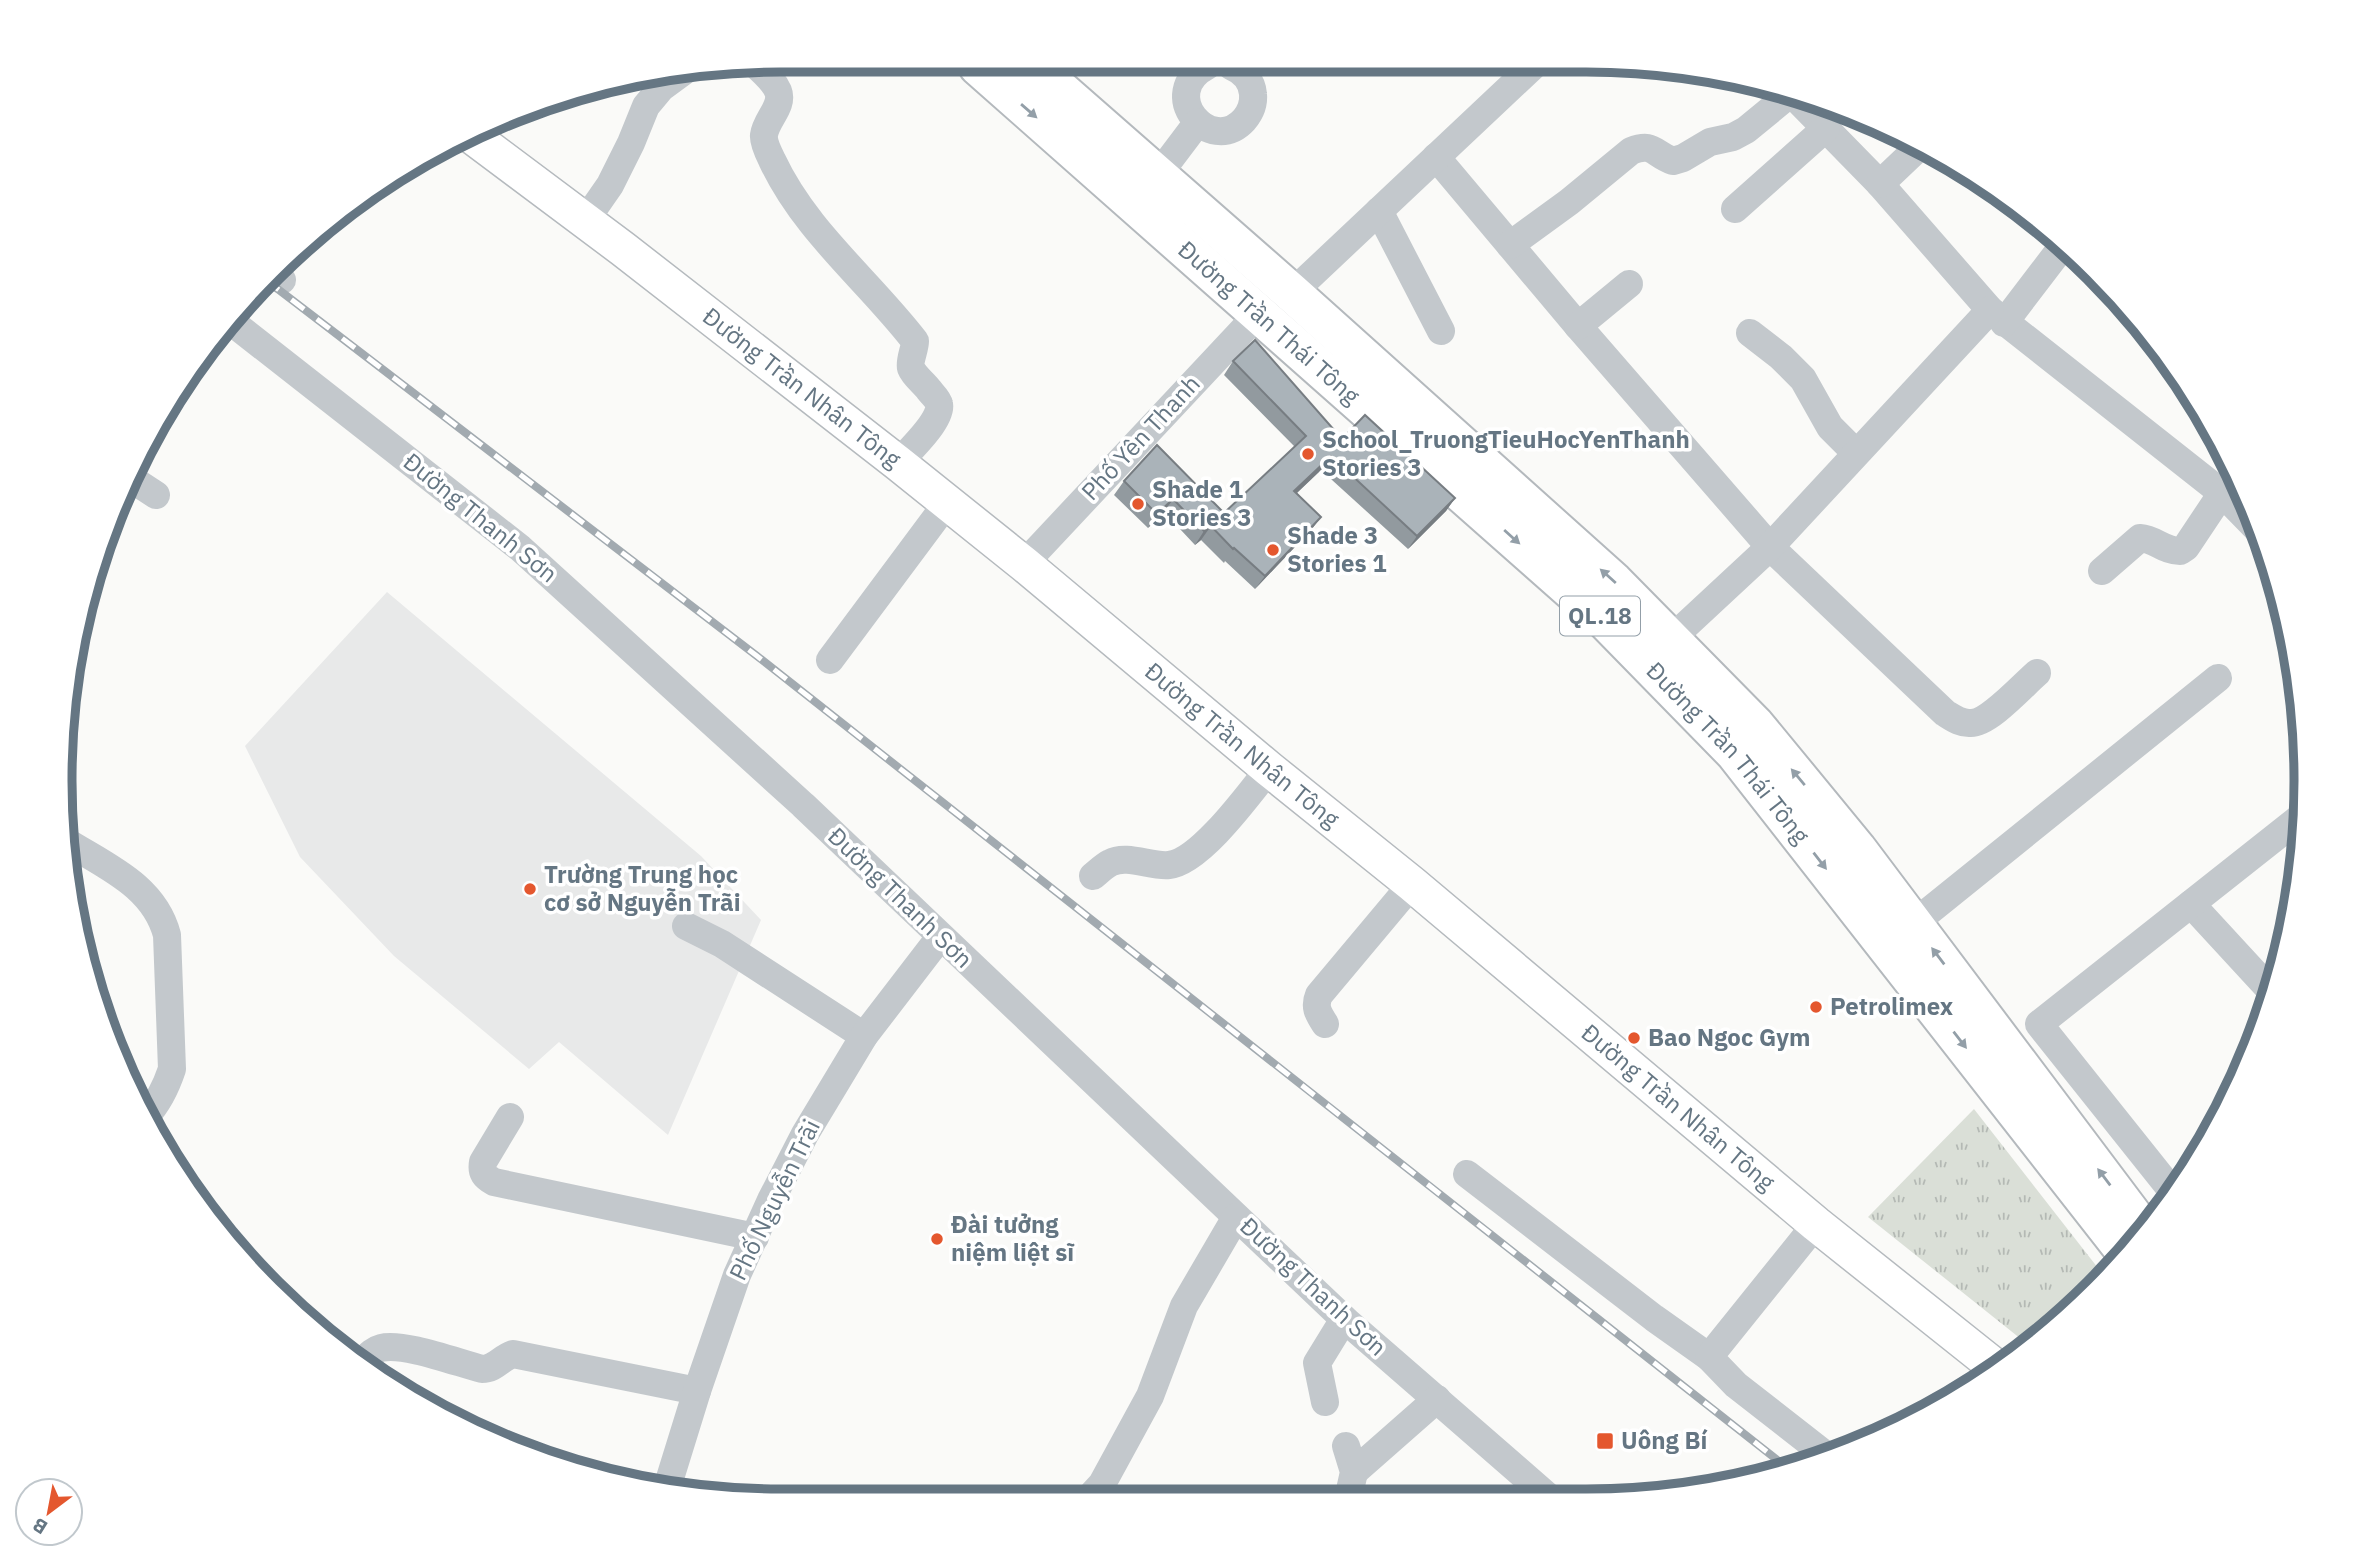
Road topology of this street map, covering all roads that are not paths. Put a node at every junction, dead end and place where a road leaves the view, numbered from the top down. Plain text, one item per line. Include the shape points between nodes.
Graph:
1 (762, 72) edge
2 (985, 72) edge
3 (1040, 72) edge
4 (1199, 72) edge
5 (1241, 72) edge
6 (1527, 72) edge
7 (671, 81) edge
8 (1781, 100) edge
9 (1804, 106) edge
10 (1198, 122) junction
11 (1826, 128) junction
12 (478, 140) edge
13 (1913, 153) edge
14 (1436, 157) junction
15 (1158, 175) junction
16 (1880, 184) junction
17 (1734, 209) dead end
18 (1379, 211) junction
19 (585, 220) junction
20 (1510, 245) junction
21 (2057, 252) edge
22 (1629, 284) dead end
23 (1292, 293) junction
24 (1259, 313) junction
25 (1997, 317) junction
26 (237, 326) edge
27 (1578, 326) junction
28 (1441, 331) dead end
29 (1750, 333) dead end
30 (1856, 453) junction
31 (898, 463) junction
32 (138, 483) edge
33 (2229, 484) edge
34 (2230, 485) edge
35 (1485, 490) junction
36 (156, 495) dead end
37 (947, 503) junction
38 (1770, 547) junction
39 (1024, 564) junction
40 (2102, 571) dead end
41 (1671, 639) junction
42 (830, 660) dead end
43 (2037, 673) dead end
44 (2218, 678) dead end
45 (1269, 769) junction
46 (2293, 823) edge
47 (75, 846) edge
48 (1093, 876) dead end
49 (1412, 884) junction
50 (2191, 904) junction
51 (1913, 924) junction
52 (686, 926) dead end
53 (940, 937) junction
54 (2264, 983) edge
55 (1325, 1024) dead end
56 (864, 1036) junction
57 (153, 1108) edge
58 (510, 1117) dead end
59 (1467, 1174) dead end
60 (2167, 1185) edge
61 (1236, 1217) junction
62 (2139, 1223) edge
63 (1816, 1224) junction
64 (755, 1237) junction
65 (2120, 1245) edge
66 (1344, 1319) junction
67 (368, 1357) edge
68 (1709, 1357) junction
69 (1989, 1363) edge
70 (696, 1391) junction
71 (1437, 1399) junction
72 (1325, 1402) dead end
73 (1346, 1446) dead end
74 (1819, 1450) edge
75 (669, 1480) edge
76 (1351, 1485) edge
77 (1098, 1489) edge
78 (1539, 1489) edge

1 - 31 street via 779,93 764,137 772,160 819,234 915,341 912,371 939,403 932,425
2 -> 24 highway, Đường Trần Thái Tông / QL.18
3 - 15 highway, Đường Trần Thái Tông / QL.18
4 - 10 street via 1186,94 1190,113
5 - 10 street via 1252,90 1246,118 1222,130
6 - 14 street
7 - 19 street via 646,106 610,186
8 - 20 street via 1746,130 1710,142 1683,158 1672,161 1643,146 1631,151
9 - 11 street
10 - 15 street
11 - 16 street
11 - 17 street
12 - 19 main road, Đường Trần Nhân Tông
13 - 16 street
14 - 18 street
14 - 20 street
15 - 23 highway, Đường Trần Thái Tông / QL.18
16 - 25 street
18 - 23 street
18 - 28 street
19 - 31 main road, Đường Trần Nhân Tông
20 - 27 street
21 - 25 street
22 - 27 street
23 - 35 highway, Đường Trần Thái Tông / QL.18
24 - 35 highway, Đường Trần Thái Tông / QL.18
24 - 39 street, Phố Yên Thanh
25 - 30 street
25 - 33 street
26 - 53 street, Đường Thanh Sơn via 520,548 793,796
27 - 38 street
29 - 30 street via 1803,379 1830,427
30 - 38 street
31 - 37 main road, Đường Trần Nhân Tông
32 - 36 street
34 - 40 street via 2186,547 2180,551 2161,548 2140,538
41 -> 35 highway, Đường Trần Thái Tông / QL.18 via 1614,582
35 -> 65 highway, Đường Trần Thái Tông / QL.18 via 1735,753
37 - 39 main road, Đường Trần Nhân Tông
37 - 42 street
38 - 41 street
38 - 43 street via 1945,713 1960,722 1973,724 1987,716
39 - 45 main road, Đường Trần Nhân Tông
51 -> 41 highway, Đường Trần Thái Tông / QL.18 via 1755,725
44 - 51 street
45 - 48 street via 1188,859 1170,865 1120,860
45 - 49 main road, Đường Trần Nhân Tông
46 - 50 street
47 - 57 street via 138,886 162,917 167,935 172,1069
49 - 55 street via 1320,995 1317,1011
49 - 63 main road, Đường Trần Nhân Tông
50 - 54 street
50 - 60 street via 2039,1024
62 -> 51 highway, Đường Trần Thái Tông / QL.18
52 - 56 street via 722,944
53 - 56 street, Phố Nguyễn Trãi
53 - 61 street, Đường Thanh Sơn
56 - 64 street, Phố Nguyễn Trãi via 805,1134
58 - 64 street via 481,1169 494,1182
59 - 68 street
61 - 66 street, Đường Thanh Sơn
61 - 77 street via 1184,1306 1150,1396
63 - 68 street
63 - 69 main road, Đường Trần Nhân Tông
64 - 70 street, Phố Nguyễn Trãi
66 - 71 street, Đường Thanh Sơn
66 - 72 street via 1317,1363
67 - 70 street via 380,1348 393,1347 489,1369 513,1354
68 - 74 street via 1736,1385
70 - 75 street, Phố Nguyễn Trãi
71 - 76 street
71 - 78 street, Đường Thanh Sơn
73 - 76 street

